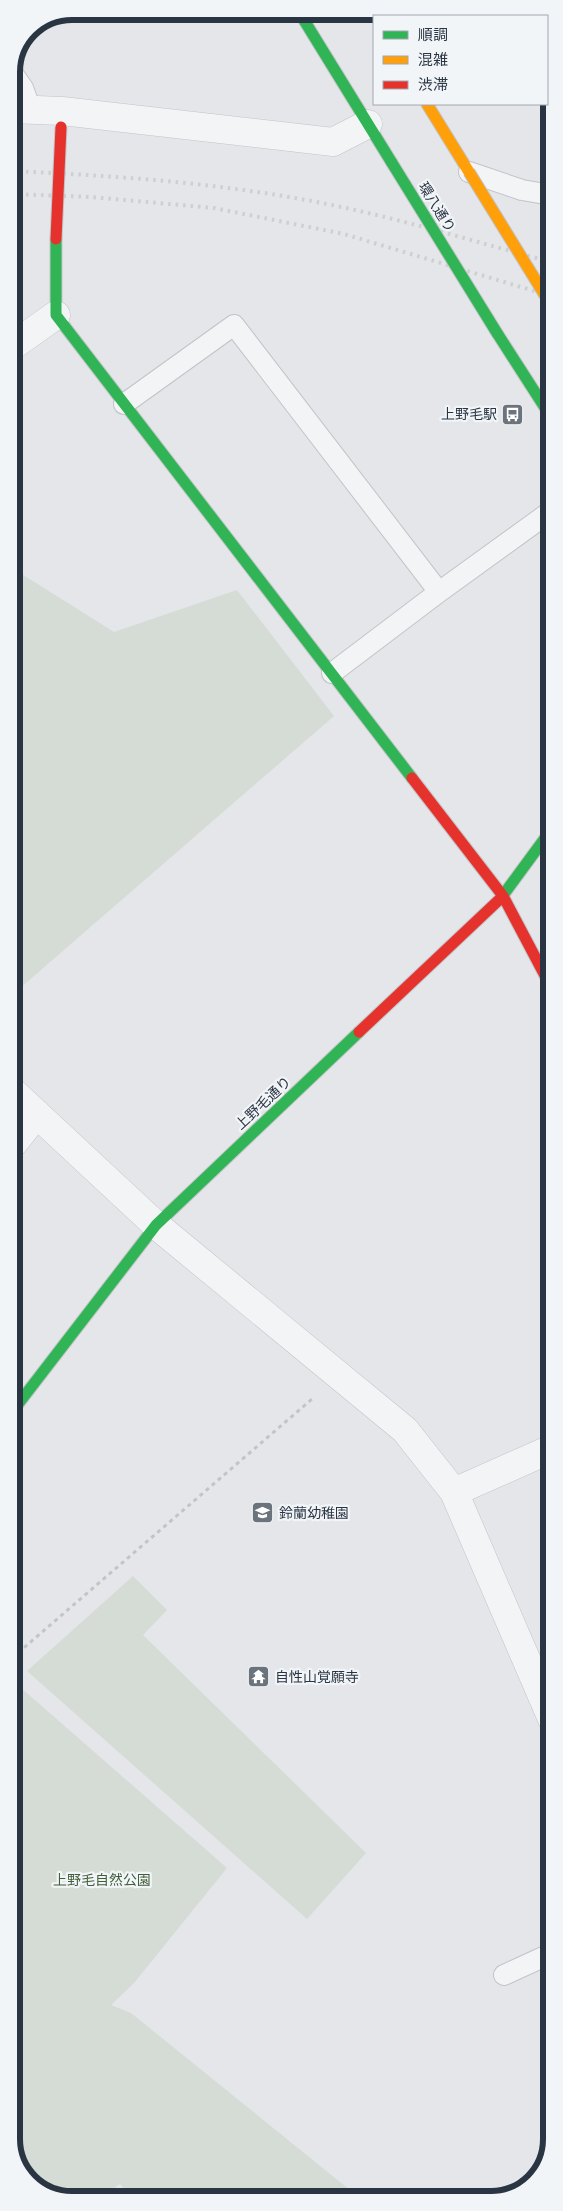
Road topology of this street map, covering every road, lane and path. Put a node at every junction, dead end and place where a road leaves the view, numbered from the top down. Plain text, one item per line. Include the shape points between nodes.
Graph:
1 (304, 20) edge
2 (20, 84) edge
3 (428, 105) edge
4 (21, 109) edge
5 (62, 119) junction
6 (368, 124) junction
7 (469, 172) junction
8 (543, 194) edge
9 (543, 292) edge
10 (56, 315) junction
11 (20, 341) edge
12 (124, 404) junction
13 (543, 405) edge
14 (543, 517) edge
15 (439, 592) junction
16 (332, 673) junction
17 (543, 841) edge
18 (504, 896) junction
19 (543, 972) edge
20 (20, 1098) edge
21 (37, 1114) junction
22 (20, 1135) edge
23 (156, 1225) junction
24 (339, 1376) junction
25 (20, 1402) edge
26 (543, 1453) edge
27 (454, 1492) junction
28 (20, 1651) edge
29 (543, 1697) edge
30 (543, 1958) edge
31 (504, 1975) dead end

1 - 6 main road, 環八通り
2 - 4 lane via 23,88
3 - 7 main road
4 - 5 street
5 - 6 street via 333,142
5 - 10 main road, bridge
6 - 13 main road, 環八通り, bridge
7 - 8 lane
7 - 9 main road, bridge
10 - 11 street
10 - 12 main road
12 - 15 lane via 234,324
12 - 16 main road
14 - 15 lane
15 - 16 lane
16 - 18 main road
17 - 18 main road, 上野毛通り
18 - 19 main road
18 - 23 main road, 上野毛通り
20 - 21 street
21 - 22 street
21 - 23 street
23 - 24 street
23 - 25 main road, 上野毛通り
24 - 27 street via 405,1430
24 - 28 path
26 - 27 street
27 - 29 street
30 - 31 lane

